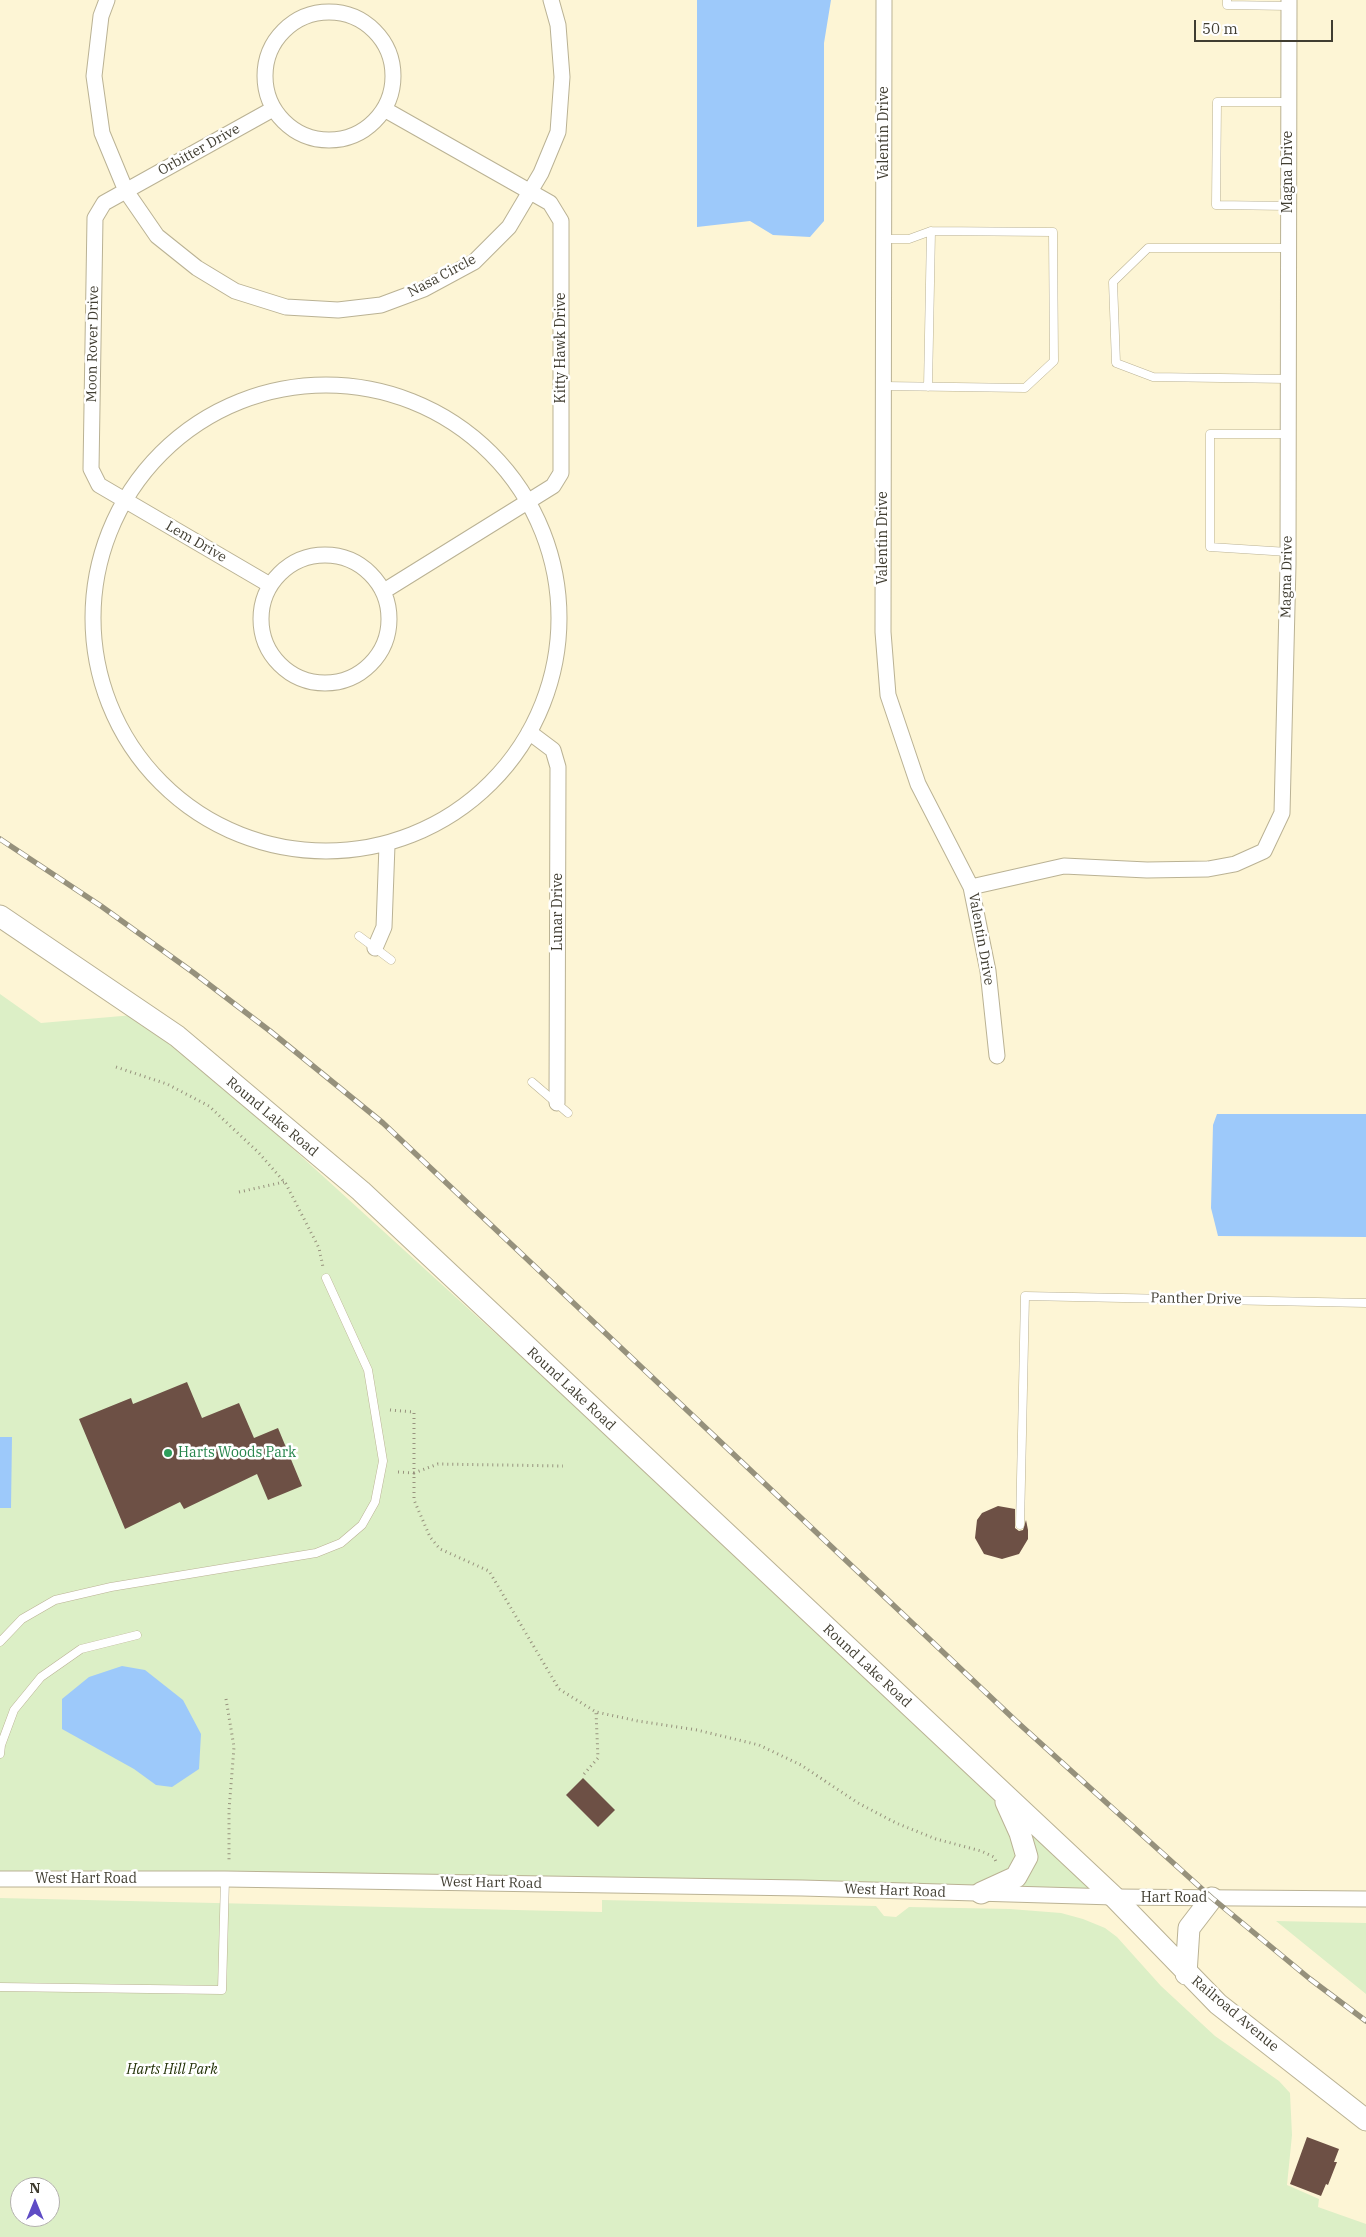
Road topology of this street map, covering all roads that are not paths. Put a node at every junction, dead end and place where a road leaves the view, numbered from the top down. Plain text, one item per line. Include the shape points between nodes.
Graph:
1 (107, 0) edge
2 (550, 0) edge
3 (884, 0) edge
4 (1227, 0) edge
5 (1288, 3) edge
6 (1288, 102) junction
7 (273, 109) junction
8 (384, 109) junction
9 (126, 191) junction
10 (530, 192) junction
11 (1288, 206) junction
12 (931, 231) junction
13 (884, 238) junction
14 (1288, 248) junction
15 (1288, 379) junction
16 (884, 386) junction
17 (928, 387) junction
18 (1288, 434) junction
19 (121, 498) junction
20 (527, 502) junction
21 (1288, 552) junction
22 (270, 585) junction
23 (384, 591) junction
24 (529, 732) junction
25 (387, 845) junction
26 (971, 887) junction
27 (0, 916) edge
28 (359, 936) dead end
29 (375, 948) junction
30 (391, 960) dead end
31 (997, 1056) dead end
32 (532, 1082) dead end
33 (562, 1108) joint
34 (326, 1278) road end
35 (1366, 1303) edge
36 (1020, 1525) dead end
37 (137, 1635) dead end
38 (0, 1642) edge
39 (0, 1754) edge
40 (1002, 1792) junction
41 (0, 1879) edge
42 (225, 1879) junction
43 (981, 1893) junction
44 (1114, 1897) junction
45 (1212, 1898) junction
46 (1366, 1899) edge
47 (1186, 1974) junction
48 (0, 1987) edge
49 (1366, 2120) edge

1 - 9 street, Nasa Circle via 101,16 94,76 102,133
2 - 10 street, Nasa Circle via 558,25 562,77 558,132
3 - 13 street, Valentin Drive
4 - 5 lane via 1227,5
5 - 6 street, Magna Drive
6 - 11 street, Magna Drive
6 - 11 lane via 1217,102 1216,205
7 - 8 street via 294,130 307,137 329,141 351,137 370,126
7 - 8 street via 266,90 265,69 270,49 282,32 299,20 318,13 339,13 359,20 375,32 387,49 393,69 392,90
7 - 9 street, Orbitter Drive
8 - 10 street
9 - 10 street, Nasa Circle via 157,236 197,268 236,291 286,307 338,310 381,305 424,290 474,262 508,226
9 - 19 street, Moon Rover Drive via 104,203 95,218 91,469 99,485
10 - 20 street, Kitty Hawk Drive via 550,203 561,221 561,474 553,486
11 - 14 street, Magna Drive
12 - 13 lane via 909,239
12 - 17 lane
12 - 17 lane via 1053,232 1054,361 1026,388
13 - 16 street, Valentin Drive
14 - 15 street, Magna Drive
14 - 15 lane via 1148,248 1113,282 1116,363 1153,377
15 - 18 street, Magna Drive
16 - 17 lane
16 - 26 street, Valentin Drive via 883,632 888,695 918,784
18 - 21 street, Magna Drive
18 - 21 lane via 1210,434 1210,547
19 - 20 street via 163,450 199,421 240,401 284,389 338,387 390,393 433,410 474,436 511,476
19 - 22 street, Lem Drive
19 - 25 street via 107,532 95,582 93,632 101,685 125,735 166,787 206,818 243,836 294,849 340,851
20 - 23 street
20 - 24 street via 545,538 558,598 556,659 539,716
21 - 26 street, Magna Drive via 1282,813 1264,851 1235,864 1208,870 1064,866
22 - 23 street via 283,570 300,560 319,555 338,556 357,563 373,575
22 - 23 street via 262,606 261,628 268,649 282,666 300,678 322,683 344,681 364,671 379,655 388,634 390,612
24 - 25 street via 512,760 478,796 433,826
24 - 33 street, Lunar Drive via 552,750 558,767
25 - 29 street via 384,927
26 - 31 street, Valentin Drive via 988,971
27 - 40 main road, Round Lake Road via 177,1036 361,1191
28 - 29 lane
29 - 30 lane
32 - 33 lane
34 - 38 lane via 368,1370 383,1461 375,1502 362,1525 341,1543 316,1553 111,1587 55,1600 22,1619
35 - 36 lane, Panther Drive via 1025,1296
37 - 39 lane via 81,1649 41,1677 14,1710
40 - 43 main road via 1027,1857 1016,1877
40 - 44 main road, Round Lake Road
41 - 42 street, West Hart Road
42 - 43 street, West Hart Road
42 - 48 lane via 222,1990
43 - 44 street, Hart Road
44 - 45 street, Hart Road
44 - 47 main road, Railroad Avenue
45 - 46 street, Hart Road
45 - 47 main road via 1189,1928
47 - 49 main road, Railroad Avenue via 1218,2004

